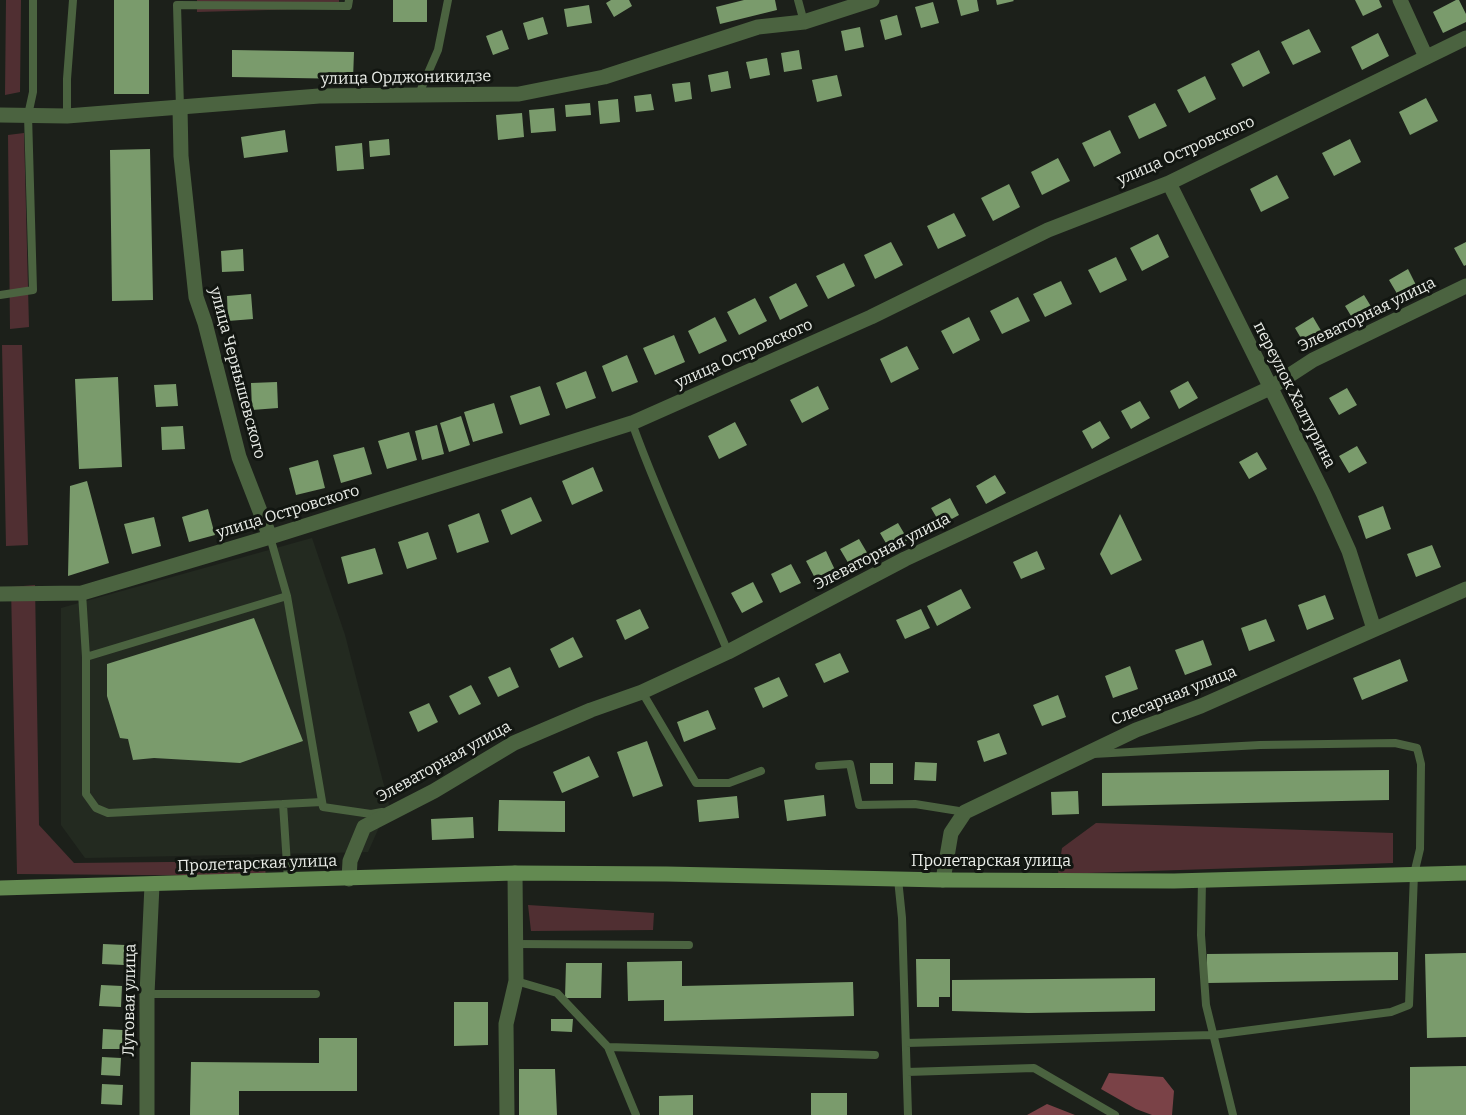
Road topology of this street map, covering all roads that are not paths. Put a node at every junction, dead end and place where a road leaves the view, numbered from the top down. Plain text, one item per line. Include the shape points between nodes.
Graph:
1 (33, 0) edge
2 (73, 0) edge
3 (349, 0) edge
4 (448, 0) edge
5 (798, 0) edge
6 (872, 0) edge
7 (1400, 0) edge
8 (177, 3) edge
9 (804, 22) junction
10 (1466, 38) edge
11 (1426, 57) junction
12 (418, 96) junction
13 (180, 108) junction
14 (0, 115) edge
15 (28, 115) junction
16 (67, 116) junction
17 (1169, 183) junction
18 (1466, 286) edge
19 (0, 295) edge
20 (1270, 388) junction
21 (632, 423) junction
22 (270, 537) junction
23 (1466, 589) edge
24 (82, 593) junction
25 (0, 594) edge
26 (287, 596) junction
27 (1374, 628) junction
28 (728, 652) junction
29 (86, 657) junction
30 (642, 692) junction
31 (1081, 755) junction
32 (819, 766) dead end
33 (761, 771) dead end
34 (322, 802) junction
35 (283, 804) junction
36 (394, 810) junction
37 (965, 812) junction
38 (515, 873) junction
39 (1466, 873) edge
40 (1414, 874) junction
41 (349, 879) junction
42 (898, 879) junction
43 (288, 880) junction
44 (943, 880) junction
45 (1202, 880) junction
46 (152, 885) junction
47 (0, 888) edge
48 (515, 944) junction
49 (689, 945) dead end
50 (516, 981) junction
51 (147, 994) junction
52 (316, 994) dead end
53 (1213, 1035) junction
54 (906, 1043) junction
55 (608, 1047) junction
56 (875, 1055) dead end
57 (907, 1072) junction
58 (147, 1115) edge
59 (507, 1115) edge
60 (636, 1115) edge
61 (908, 1115) edge
62 (1115, 1115) edge
63 (1233, 1115) edge

1 - 15 lane via 33,92
2 - 16 lane
3 - 8 lane via 348,6
4 - 12 lane via 438,50
5 - 9 lane
6 - 9 street, улица Орджоникидзе
7 - 11 street
8 - 13 lane
9 - 12 street, улица Орджоникидзе via 758,27 604,77 519,94
10 - 11 street, улица Островского
11 - 17 street, улица Островского
12 - 13 street, улица Орджоникидзе via 319,96
13 - 16 street, улица Орджоникидзе
13 - 22 street, улица Чернышевского via 181,156 196,297 239,457
14 - 15 street, улица Орджоникидзе
15 - 16 street, улица Орджоникидзе
15 - 19 lane via 33,290
17 - 20 street, переулок Халтурина
17 - 21 street, улица Островского via 1048,230 871,317
18 - 20 street, Элеваторная улица via 1313,360
20 - 27 street, переулок Халтурина via 1349,551
20 - 28 street, Элеваторная улица via 905,559
21 - 22 street, улица Островского
21 - 28 lane
22 - 24 street, улица Островского
22 - 26 lane
23 - 27 street, Слесарная улица
24 - 25 street, улица Островского
24 - 29 lane
26 - 29 lane
26 - 34 lane
27 - 31 street, Слесарная улица
28 - 30 street, Элеваторная улица
29 - 35 lane via 86,794 96,808 108,813
30 - 33 lane via 696,783 729,783
30 - 36 street, Элеваторная улица via 514,743
31 - 37 street, Слесарная улица
31 - 40 lane via 1395,743 1417,748 1421,764 1420,849
32 - 37 lane via 850,764 859,805 915,804
34 - 35 lane
34 - 36 lane via 323,807 371,814
35 - 43 lane
36 - 41 street, Элеваторная улица via 363,827 350,861
37 - 44 street via 951,833
38 - 41 main road, Пролетарская улица
38 - 42 main road, Пролетарская улица
38 - 48 street
39 - 40 main road, Пролетарская улица
40 - 45 main road, Пролетарская улица
40 - 53 lane via 1409,1005 1391,1012
41 - 43 main road, Пролетарская улица
42 - 44 main road, Пролетарская улица
42 - 54 lane
43 - 46 main road, Пролетарская улица
44 - 45 main road, Пролетарская улица
45 - 53 lane via 1204,981
46 - 47 main road, Пролетарская улица
46 - 51 street, Луговая улица
48 - 49 lane
48 - 50 street
50 - 55 lane via 557,993
50 - 59 street via 506,1024
51 - 52 lane
51 - 58 street, Луговая улица
53 - 54 lane
53 - 63 lane
54 - 57 lane
55 - 56 lane
55 - 60 lane
57 - 61 lane
57 - 62 lane via 1034,1068

